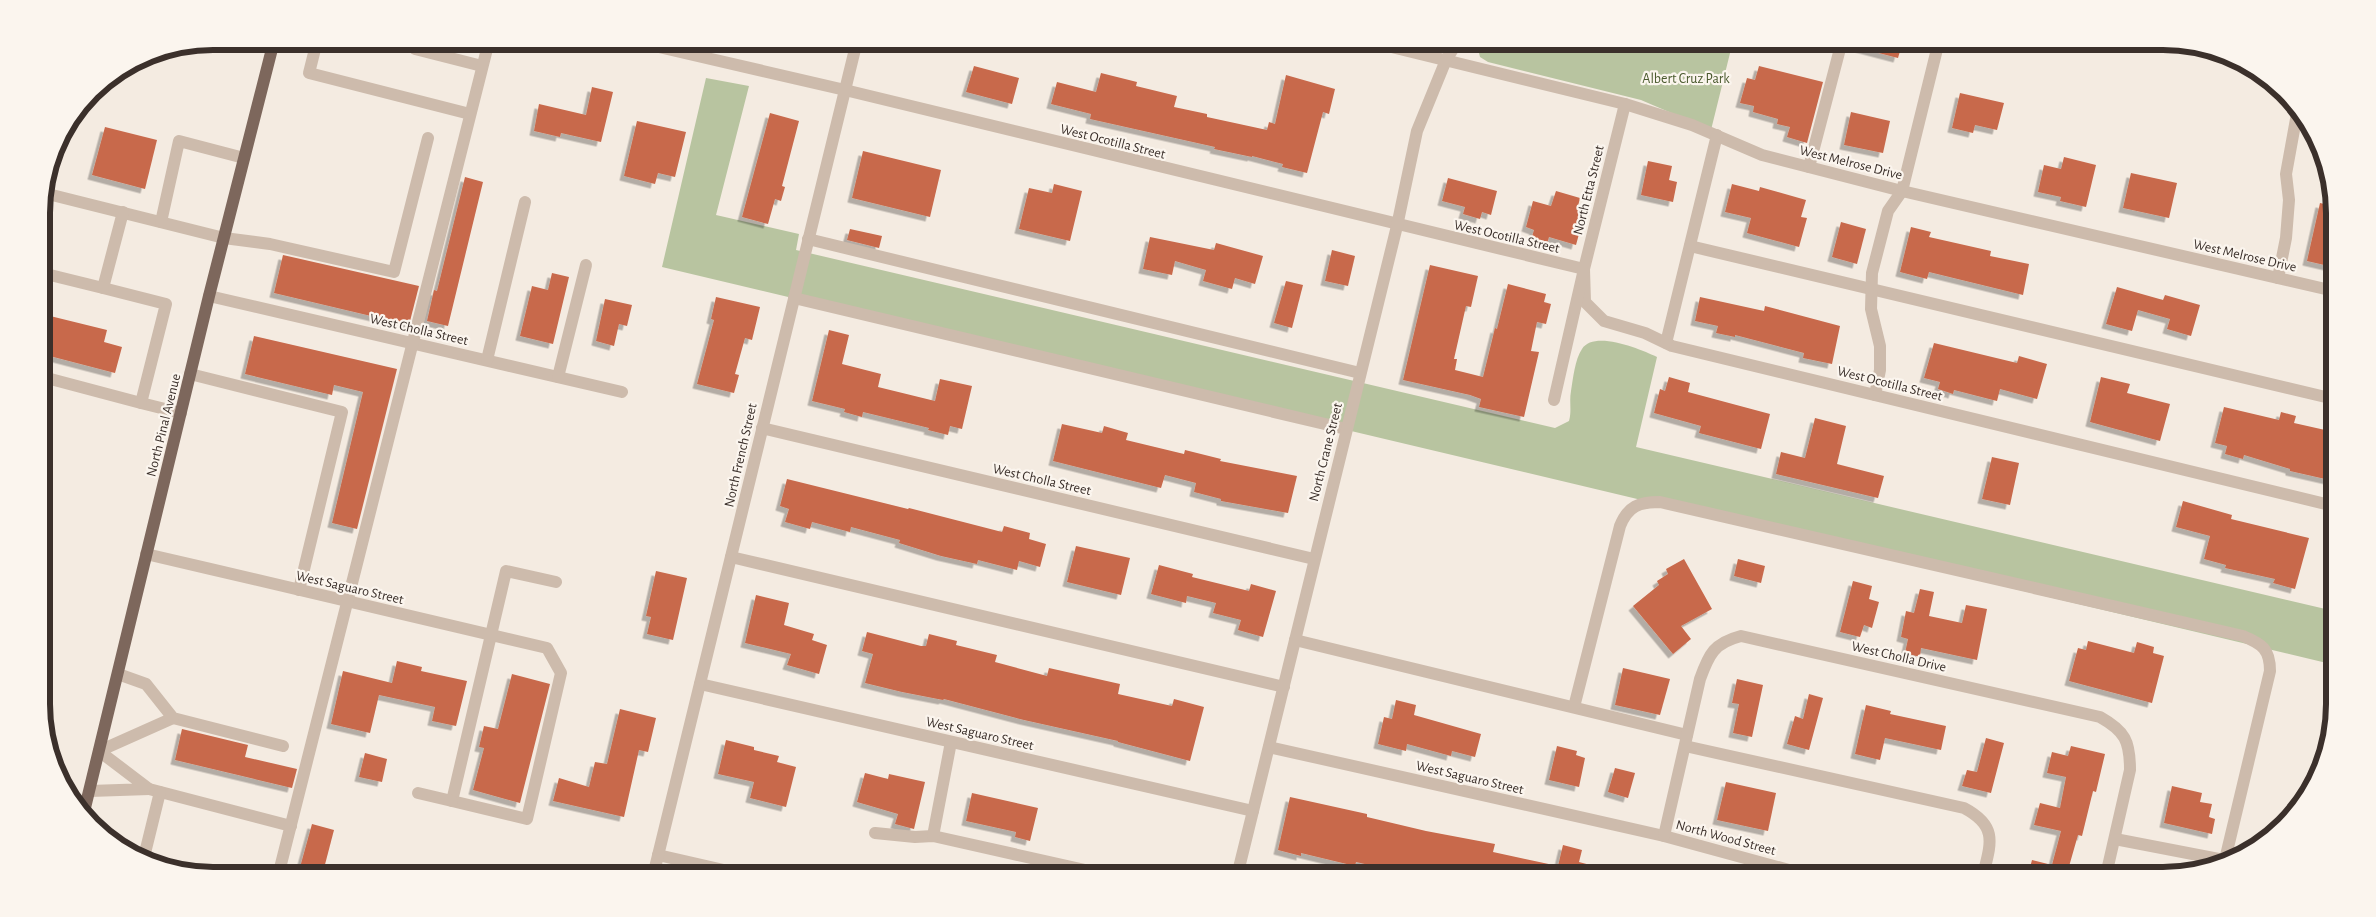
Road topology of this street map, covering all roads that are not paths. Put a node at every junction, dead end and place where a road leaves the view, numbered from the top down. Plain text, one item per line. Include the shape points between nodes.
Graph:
1 (272, 50) edge
2 (315, 50) edge
3 (419, 50) edge
4 (486, 50) edge
5 (672, 50) edge
6 (854, 50) edge
7 (1404, 50) edge
8 (1452, 50) edge
9 (1840, 50) edge
10 (1937, 50) edge
11 (1446, 60) junction
12 (482, 66) junction
13 (845, 90) junction
14 (1626, 104) junction
15 (470, 114) junction
16 (2296, 120) edge
17 (1717, 136) junction
18 (428, 138) dead end
19 (244, 158) junction
20 (1809, 167) junction
21 (1902, 191) junction
22 (51, 195) edge
23 (524, 202) dead end
24 (123, 212) junction
25 (161, 222) junction
26 (1397, 226) junction
27 (224, 238) junction
28 (808, 239) junction
29 (1690, 246) junction
30 (586, 265) dead end
31 (1584, 270) junction
32 (50, 275) edge
33 (2278, 278) junction
34 (103, 288) junction
35 (1872, 289) junction
36 (2326, 289) edge
37 (210, 296) junction
38 (794, 298) junction
39 (412, 343) junction
40 (1666, 343) junction
41 (487, 360) junction
42 (1360, 373) junction
43 (190, 374) junction
44 (558, 377) junction
45 (50, 379) edge
46 (622, 392) dead end
47 (1875, 395) junction
48 (2326, 397) edge
49 (1554, 400) dead end
50 (141, 402) junction
51 (181, 413) junction
52 (762, 428) junction
53 (1346, 429) junction
54 (2326, 504) edge
55 (146, 554) junction
56 (732, 557) junction
57 (1314, 559) junction
58 (556, 582) dead end
59 (299, 590) junction
60 (348, 601) junction
61 (492, 635) junction
62 (1295, 640) junction
63 (118, 674) junction
64 (700, 684) junction
65 (1284, 687) junction
66 (1574, 708) junction
67 (173, 718) junction
68 (1686, 740) junction
69 (951, 742) junction
70 (282, 746) dead end
71 (1269, 747) junction
72 (99, 750) junction
73 (154, 790) junction
74 (90, 791) junction
75 (418, 793) dead end
76 (452, 802) junction
77 (86, 805) edge
78 (1253, 811) junction
79 (291, 826) junction
80 (875, 833) dead end
81 (934, 836) junction
82 (1664, 836) junction
83 (2115, 839) junction
84 (145, 852) edge
85 (2228, 853) edge
86 (658, 854) junction
87 (2212, 859) edge
88 (280, 867) edge
89 (655, 867) edge
90 (712, 867) edge
91 (1072, 867) edge
92 (1239, 867) edge
93 (1775, 867) edge
94 (1984, 867) edge
95 (2108, 867) edge

1 - 19 main road, North Pinal Avenue
2 - 15 street via 309,73
3 - 12 street
4 - 12 street
5 - 13 street, West Ocotilla Street
6 - 13 street, North French Street
7 - 11 street, West Melrose Drive
8 - 11 street, North Crane Street
9 - 20 street
10 - 21 street
11 - 14 street, West Melrose Drive
11 - 26 street, North Crane Street via 1417,131
12 - 15 street
13 - 26 street, West Ocotilla Street
13 - 28 street, North French Street
14 - 17 street, West Melrose Drive
14 - 31 street, North Etta Street
15 - 39 street
16 - 33 street via 2286,174 2289,200
17 - 20 street, West Melrose Drive via 1762,155
17 - 29 street
18 - 27 street via 394,272 270,244
19 - 25 street via 179,141
19 - 27 main road, North Pinal Avenue
20 - 21 street, West Melrose Drive
21 - 33 street, West Melrose Drive
21 - 35 street via 1888,211 1872,273
22 - 24 street
23 - 41 street
24 - 25 street
24 - 34 street
25 - 27 street
26 - 31 street, West Ocotilla Street
26 - 42 street, North Crane Street
27 - 37 main road, North Pinal Avenue
28 - 38 street, North French Street
28 - 42 street
29 - 35 street
29 - 40 street
30 - 44 street
31 - 40 street, West Ocotilla Street via 1585,302 1604,321
31 - 49 street, North Etta Street
32 - 34 street
33 - 36 street, West Melrose Drive
34 - 50 street via 166,304
35 - 47 street via 1872,309 1880,346
35 - 48 street
37 - 39 street, West Cholla Street
37 - 43 main road, North Pinal Avenue
38 - 52 street, North French Street
38 - 53 street
39 - 41 street, West Cholla Street
39 - 60 street
40 - 47 street, West Ocotilla Street
41 - 44 street, West Cholla Street
42 - 53 street, North Crane Street
43 - 51 main road, North Pinal Avenue
43 - 59 street via 342,412
44 - 46 street, West Cholla Street
45 - 50 street
47 - 54 street, West Ocotilla Street
50 - 51 street
51 - 55 main road, North Pinal Avenue
52 - 56 street, North French Street
52 - 57 street, West Cholla Street
53 - 57 street, North Crane Street
55 - 59 street, West Saguaro Street
55 - 63 main road, North Pinal Avenue
56 - 64 street, North French Street
56 - 65 street
57 - 62 street, North Crane Street
58 - 61 street via 506,571
59 - 60 street, West Saguaro Street
60 - 61 street, West Saguaro Street
60 - 79 street
61 - 76 street
61 - 76 street, West Saguaro Street via 547,648 561,673 527,819
62 - 65 street, North Crane Street
62 - 66 street
63 - 67 street via 146,684
63 - 72 main road, North Pinal Avenue
64 - 69 street, West Saguaro Street
64 - 86 street, North French Street
65 - 71 street, North Crane Street
66 - 68 street
66 - 85 street via 1625,513 1646,502 1660,502 2243,636 2256,642 2266,649 2270,671
67 - 70 street
67 - 72 street
68 - 82 street, West Cholla Drive
68 - 83 street, West Cholla Drive via 1706,661 1726,640 1741,636 2100,717 2114,724 2125,736 2130,752 2130,770
68 - 94 street via 1964,808 1979,816 1988,828 1990,840
69 - 78 street, West Saguaro Street
69 - 81 street
71 - 78 street, North Crane Street
71 - 82 street, West Saguaro Street
72 - 73 street
72 - 74 main road, North Pinal Avenue
73 - 74 street
73 - 79 street
73 - 84 street
74 - 77 main road, North Pinal Avenue
75 - 76 street
78 - 92 street, North Crane Street
79 - 88 street
80 - 81 street
81 - 91 street
82 - 93 street, North Wood Street
83 - 87 street
83 - 95 street, West Cholla Drive
86 - 89 street, North French Street
86 - 90 street

